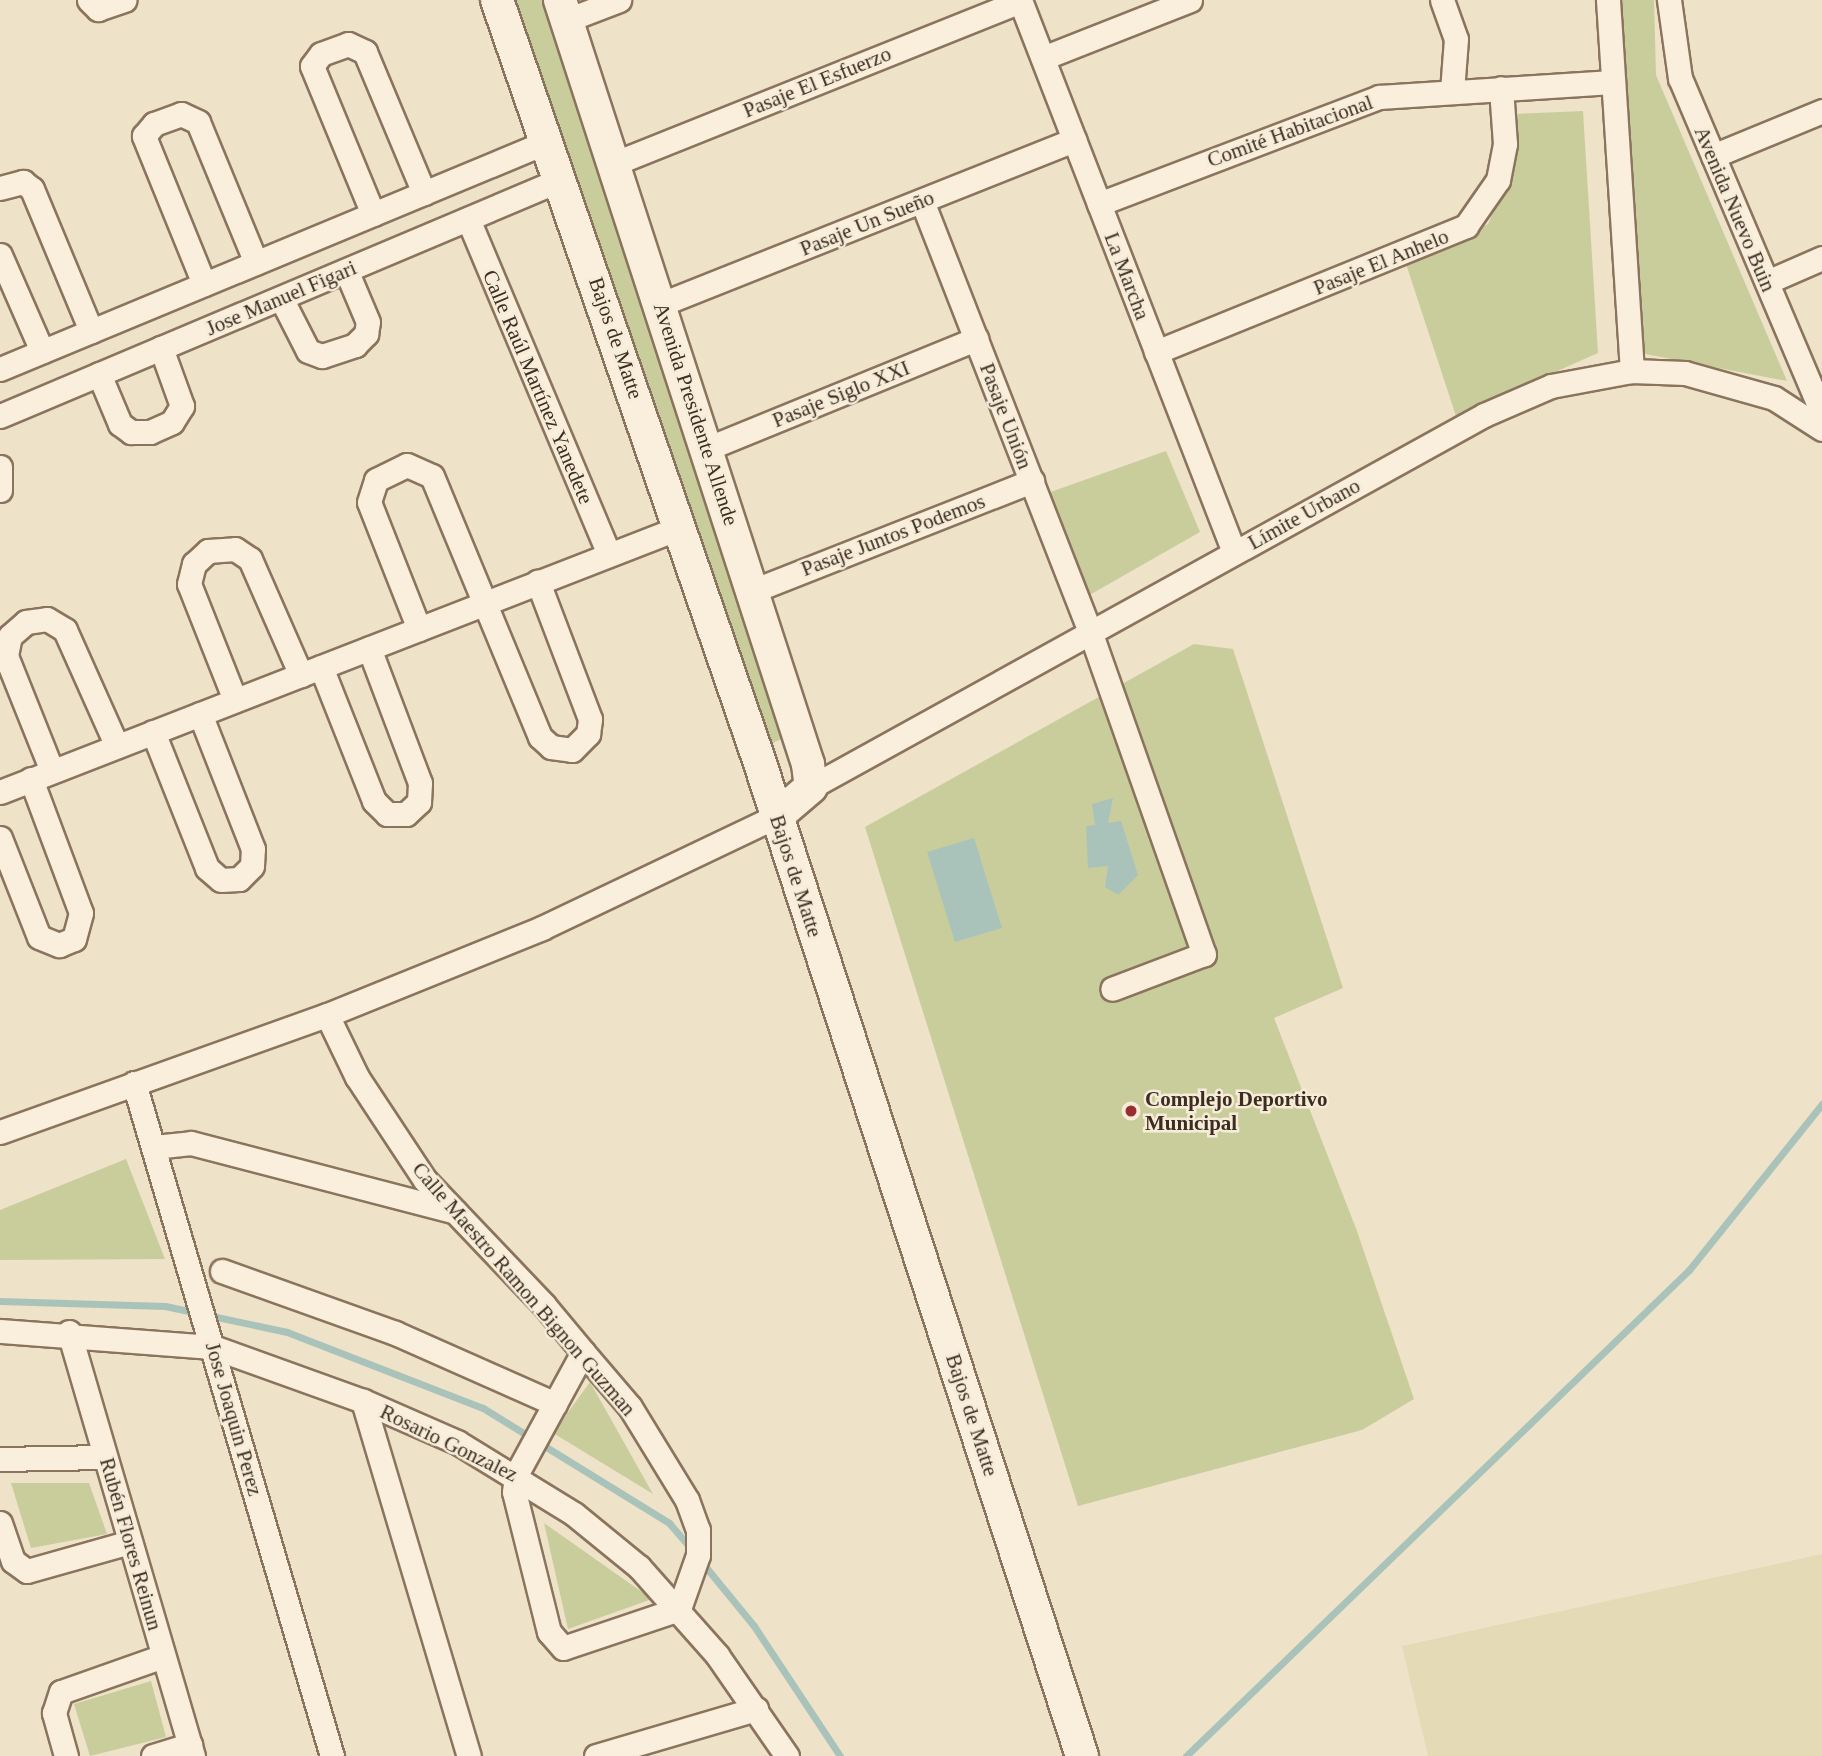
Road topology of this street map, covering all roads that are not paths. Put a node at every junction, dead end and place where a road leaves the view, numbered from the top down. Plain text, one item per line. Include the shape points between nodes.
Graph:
1 (89, 0) edge
2 (124, 0) edge
3 (497, 0) edge
4 (619, 0) edge
5 (1020, 0) edge
6 (1190, 0) edge
7 (1443, 0) edge
8 (1608, 0) edge
9 (1669, 0) edge
10 (564, 10) edge
11 (1043, 58) junction
12 (1613, 82) junction
13 (1501, 88) junction
14 (1452, 91) junction
15 (1822, 111) edge
16 (1074, 140) junction
17 (549, 141) junction
18 (1713, 156) junction
19 (613, 164) junction
20 (562, 179) junction
21 (0, 188) edge
22 (424, 193) junction
23 (922, 201) junction
24 (1099, 204) junction
25 (373, 214) junction
26 (468, 219) junction
27 (0, 255) edge
28 (1822, 258) edge
29 (256, 263) junction
30 (346, 270) junction
31 (1767, 282) junction
32 (204, 284) junction
33 (281, 298) junction
34 (659, 305) junction
35 (91, 331) junction
36 (976, 339) junction
37 (161, 348) junction
38 (42, 351) junction
39 (1156, 352) junction
40 (0, 369) edge
41 (1632, 371) junction
42 (99, 374) junction
43 (1821, 405) edge
44 (0, 416) edge
45 (1822, 429) edge
46 (706, 449) junction
47 (0, 467) edge
48 (1032, 481) junction
49 (0, 490) edge
50 (681, 527) junction
51 (1234, 552) junction
52 (609, 555) junction
53 (538, 582) junction
54 (755, 590) junction
55 (487, 603) junction
56 (419, 629) junction
57 (1090, 631) junction
58 (369, 648) junction
59 (311, 671) junction
60 (235, 700) junction
61 (200, 714) junction
62 (153, 732) junction
63 (117, 746) junction
64 (42, 775) junction
65 (811, 787) junction
66 (0, 792) edge
67 (777, 816) junction
68 (0, 838) edge
69 (1112, 989) dead end
70 (327, 1015) junction
71 (134, 1083) junction
72 (0, 1132) edge
73 (154, 1147) junction
74 (455, 1212) junction
75 (222, 1271) dead end
76 (0, 1332) edge
77 (69, 1332) junction
78 (213, 1346) junction
79 (583, 1352) junction
80 (363, 1401) junction
81 (555, 1404) junction
82 (106, 1457) junction
83 (0, 1459) edge
84 (516, 1475) junction
85 (0, 1523) edge
86 (130, 1542) junction
87 (679, 1609) junction
88 (163, 1656) junction
89 (756, 1709) junction
90 (191, 1751) edge
91 (66, 1756) edge
92 (153, 1756) edge
93 (332, 1756) edge
94 (469, 1756) edge
95 (596, 1756) edge
96 (787, 1756) edge
97 (1082, 1756) edge

1 - 2 street via 98,9
3 - 17 main road, Bajos de Matte
4 - 10 street
5 - 11 street, La Marcha
5 - 19 street, Pasaje El Esfuerzo
6 - 11 street
7 - 14 street via 1456,39
8 - 12 street
9 - 18 street, Avenida Nuevo Buin via 1677,70
10 - 19 main road, Avenida Presidente Allende
11 - 16 street, La Marcha
12 - 13 street, Comité Habitacional
12 - 41 street
13 - 14 street, Comité Habitacional
13 - 39 street, Pasaje El Anhelo via 1505,144 1498,180 1466,226
14 - 24 street, Comité Habitacional via 1364,101
15 - 18 street
16 - 23 street, Pasaje Un Sueño
16 - 24 street, La Marcha
17 - 20 main road, Bajos de Matte
17 - 22 street, Jose Manuel Figari
18 - 31 street, Avenida Nuevo Buin
19 - 34 main road, Avenida Presidente Allende
20 - 26 street, Jose Manuel Figari
20 - 50 main road, Bajos de Matte
21 - 35 street via 23,183 32,189
22 - 25 street, Jose Manuel Figari
22 - 25 street via 366,51 348,44 321,54 312,66
23 - 34 street, Pasaje Un Sueño
23 - 36 street, Pasaje Unión
24 - 39 street, La Marcha
25 - 29 street, Jose Manuel Figari
26 - 30 street, Jose Manuel Figari
26 - 52 street, Calle Raúl Martínez Yanedete
27 - 38 street
28 - 31 street
29 - 32 street, Jose Manuel Figari
29 - 32 street via 198,122 181,114 154,124 144,136
30 - 33 street, Jose Manuel Figari
30 - 33 street via 368,322 366,334 355,345 322,356 308,351
31 - 43 street, Avenida Nuevo Buin
32 - 35 street, Jose Manuel Figari
33 - 37 street, Jose Manuel Figari
34 - 46 main road, Avenida Presidente Allende
35 - 38 street, Jose Manuel Figari
36 - 46 street, Pasaje Siglo XXI
36 - 48 street, Pasaje Unión
37 - 42 street, Jose Manuel Figari
37 - 42 street via 182,406 177,418 158,429 137,434 125,428
38 - 40 street, Jose Manuel Figari
39 - 51 street, La Marcha
41 - 45 street, Límite Urbano via 1685,373 1736,384 1774,398
41 - 51 street, Límite Urbano via 1576,379 1516,399
42 - 44 street, Jose Manuel Figari
46 - 54 main road, Avenida Presidente Allende
47 - 49 street
48 - 54 street, Pasaje Juntos Podemos
48 - 57 street, Pasaje Unión
50 - 52 street
50 - 67 main road, Bajos de Matte
51 - 57 street, Límite Urbano
52 - 53 street
53 - 55 street
53 - 55 street via 590,719 588,734 572,750 551,747 540,737
54 - 65 main road, Avenida Presidente Allende
55 - 56 street
55 - 56 street via 432,476 414,465 401,467 376,480 369,502
56 - 58 street
57 - 65 street, Límite Urbano
57 - 69 street, Pasaje Unión via 1204,954
58 - 59 street
58 - 59 street via 420,783 419,802 406,814 387,814 374,801
59 - 60 street
59 - 60 street via 250,559 235,549 208,551 194,564 189,584
60 - 61 street
61 - 62 street
61 - 62 street via 253,849 252,866 239,878 221,880 206,868
62 - 63 street
63 - 64 street
63 - 64 street via 65,630 47,619 26,622 10,636 6,656
64 - 66 street
64 - 68 street via 80,913 75,939 59,946 39,937
65 - 67 main road
67 - 70 street via 542,928
67 - 97 main road, Bajos de Matte
70 - 71 street
70 - 74 street, Calle Maestro Ramon Bignon Guzman via 357,1077 425,1180
71 - 72 street
71 - 73 street, Jose Joaquin Perez
73 - 74 street via 191,1143
73 - 78 street, Jose Joaquin Perez
74 - 79 street, Calle Maestro Ramon Bignon Guzman
75 - 81 street via 396,1333
76 - 77 street, Rosario Gonzalez
77 - 78 street, Rosario Gonzalez
77 - 82 street, Rubén Flores Reinun
78 - 80 street, Rosario Gonzalez
78 - 93 street, Jose Joaquin Perez
79 - 81 street
79 - 87 street, Calle Maestro Ramon Bignon Guzman via 629,1407 687,1500 698,1530 696,1561
80 - 84 street, Rosario Gonzalez
80 - 94 street
81 - 84 street
82 - 83 street
82 - 86 street, Rubén Flores Reinun
84 - 87 street, Rosario Gonzalez via 614,1544
84 - 87 street via 514,1492 549,1632 563,1648
85 - 86 street via 13,1561 27,1571
86 - 88 street, Rubén Flores Reinun
87 - 89 street, Rosario Gonzalez
88 - 90 street, Rubén Flores Reinun
88 - 91 street via 61,1692 54,1713
89 - 95 street
89 - 96 street, Rosario Gonzalez
90 - 92 street

